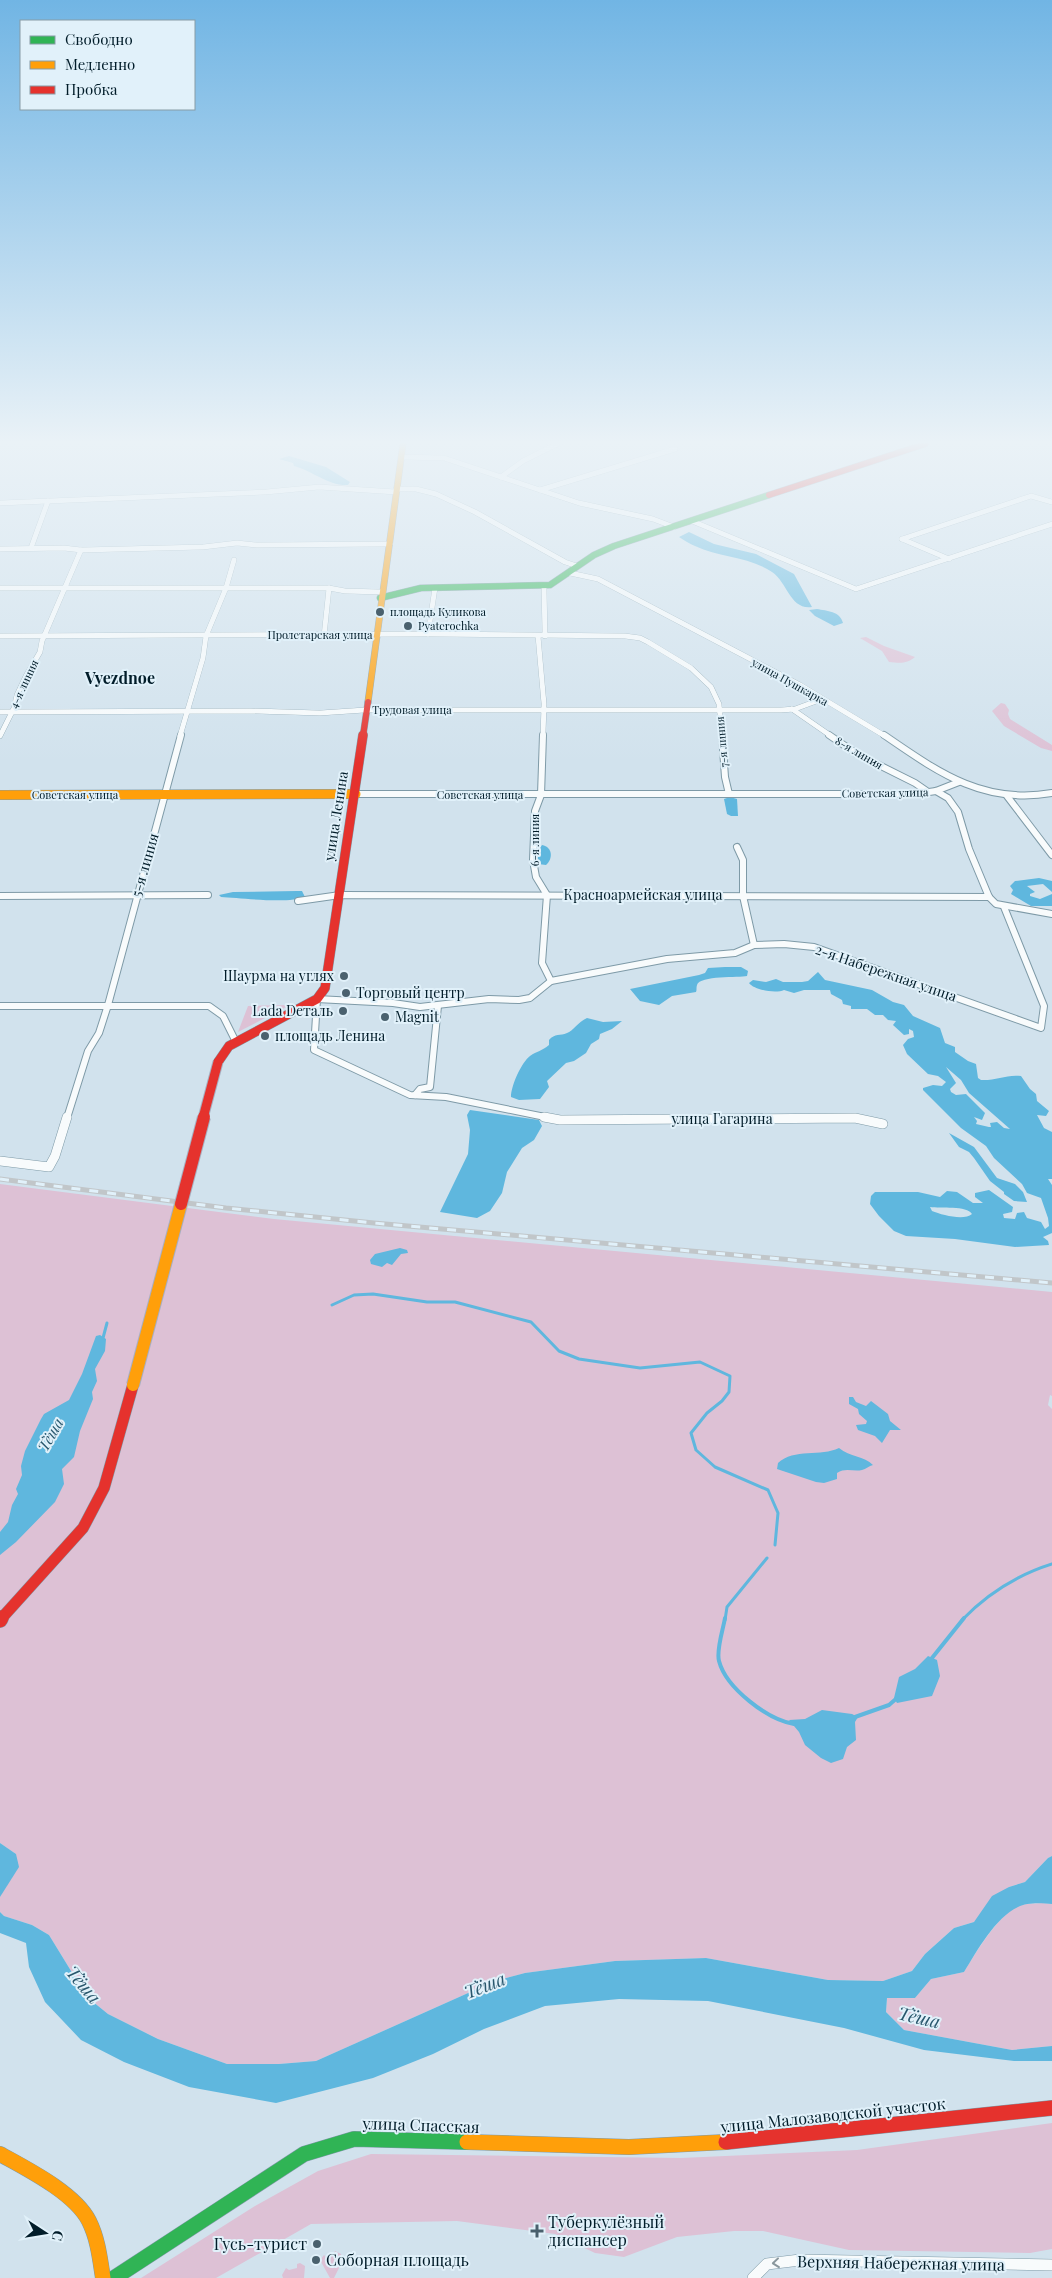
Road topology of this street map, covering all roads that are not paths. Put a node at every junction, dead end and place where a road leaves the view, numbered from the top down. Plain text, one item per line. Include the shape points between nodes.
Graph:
1 (81, 550) edge
2 (389, 550) edge
3 (545, 550) edge
4 (604, 550) edge
5 (763, 550) edge
6 (929, 550) edge
7 (975, 550) edge
8 (949, 559) junction
9 (234, 560) dead end
10 (574, 569) junction
11 (544, 586) junction
12 (0, 588) edge
13 (64, 588) junction
14 (226, 588) junction
15 (329, 588) junction
16 (435, 588) junction
17 (381, 595) junction
18 (428, 634) junction
19 (376, 635) junction
20 (0, 636) edge
21 (44, 636) junction
22 (206, 636) junction
23 (324, 636) junction
24 (541, 636) junction
25 (640, 638) joint
26 (822, 699) junction
27 (366, 710) junction
28 (792, 710) junction
29 (12, 711) junction
30 (187, 711) junction
31 (542, 711) junction
32 (719, 711) junction
33 (0, 712) edge
34 (0, 736) edge
35 (959, 782) junction
36 (936, 791) junction
37 (928, 792) junction
38 (1052, 793) edge
39 (356, 794) junction
40 (729, 794) junction
41 (0, 795) edge
42 (166, 795) junction
43 (541, 795) junction
44 (1007, 796) junction
45 (737, 847) dead end
46 (1052, 855) edge
47 (208, 895) dead end
48 (340, 895) junction
49 (547, 895) junction
50 (0, 896) edge
51 (136, 896) junction
52 (743, 896) junction
53 (990, 897) junction
54 (298, 901) dead end
55 (1004, 907) junction
56 (1052, 914) edge
57 (754, 945) junction
58 (551, 981) junction
59 (317, 999) junction
60 (108, 1005) junction
61 (0, 1006) edge
62 (438, 1006) junction
63 (236, 1042) junction
64 (415, 1095) junction
65 (883, 1124) dead end
66 (0, 1161) edge
67 (0, 1620) edge
68 (1052, 2108) edge
69 (616, 2148) joint
70 (0, 2154) edge
71 (1052, 2265) edge
72 (754, 2276) edge
73 (103, 2278) edge
74 (114, 2278) edge

1 - 13 street, 4-я линия
2 - 17 main road
3 - 10 street, улица Пушкарка
4 - 10 main road
5 - 8 street via 856,589
6 - 8 street
7 - 8 street
9 - 14 street, 5-я линия
10 - 11 main road
10 - 26 street, улица Пушкарка
11 - 16 main road
11 - 24 street, 6-я линия
12 - 13 street
13 - 14 street
13 - 21 street, 4-я линия
14 - 15 street
14 - 22 street, 5-я линия
15 - 17 street
15 - 23 street
16 - 17 main road
16 - 18 street
17 - 19 main road
18 - 19 street, Пролетарская улица
18 - 24 street, Пролетарская улица
19 - 23 street, Пролетарская улица
19 - 27 main road, улица Ленина
20 - 21 street, Пролетарская улица
21 - 22 street, Пролетарская улица
21 - 29 street, 4-я линия via 40,652
22 - 23 street, Пролетарская улица
22 - 30 street, 5-я линия via 204,658
24 - 25 street, Пролетарская улица
24 - 31 street, 6-я линия
25 - 32 street, 7-я линия via 700,675 711,687
26 - 28 street, Трудовая улица
26 - 35 street, улица Пушкарка
27 - 30 street, Трудовая улица via 320,713
27 - 31 street, Трудовая улица
27 - 39 main road, улица Ленина
28 - 32 street, Трудовая улица
28 - 37 street, 8-я линия via 857,754
29 - 30 street, Трудовая улица
29 - 33 street, Трудовая улица
29 - 34 street, 4-я линия
30 - 42 street, 5-я линия
31 - 32 street, Трудовая улица
31 - 43 street, 6-я линия
32 - 40 street, 7-я линия
35 - 36 street, Советская улица
35 - 44 street, улица Пушкарка
36 - 37 street, Советская улица
36 - 53 street via 948,798 958,812 969,849
37 - 40 street, Советская улица
38 - 44 street, улица Пушкарка
39 - 42 main road, Советская улица
39 - 43 street, Советская улица
39 - 48 main road, улица Ленина
40 - 43 street, Советская улица
41 - 42 main road, Советская улица
42 - 51 street, 5-я линия
43 - 49 street, 6-я линия via 534,811 533,860 536,877
44 - 46 street
45 - 52 street via 743,860
47 - 51 street
48 - 49 street, Красноармейская улица
48 - 54 street, Красноармейская улица
48 - 59 main road, улица Ленина via 325,988
49 - 52 street, Красноармейская улица
49 - 58 street via 542,964
50 - 51 street
51 - 60 street, 5-я линия
52 - 53 street, Красноармейская улица
52 - 57 street
53 - 55 street
55 - 56 street
55 - 57 street, 2-я Набережная улица via 1044,1006 1041,1028 814,948
57 - 58 street, 2-я Набережная улица via 736,953 667,959
58 - 62 street via 530,998 489,999
59 - 62 street
59 - 63 main road
59 - 64 street via 314,1050
60 - 61 street
60 - 63 street via 217,1008
60 - 66 street, 5-я линия via 99,1034 88,1051 55,1156 48,1167
62 - 64 street via 430,1087 420,1089
63 - 67 main road, bridge via 229,1046 218,1062 104,1488 83,1528
64 - 65 street, улица Гагарина via 446,1097 560,1120 855,1118
68 - 69 main road, улица Малозаводской участок via 697,2145
69 - 74 main road, улица Спасская via 354,2138 304,2154
70 - 73 main road via 81,2208 94,2233
71 -> 72 street, Верхняя Набережная улица via 800,2260 767,2264

